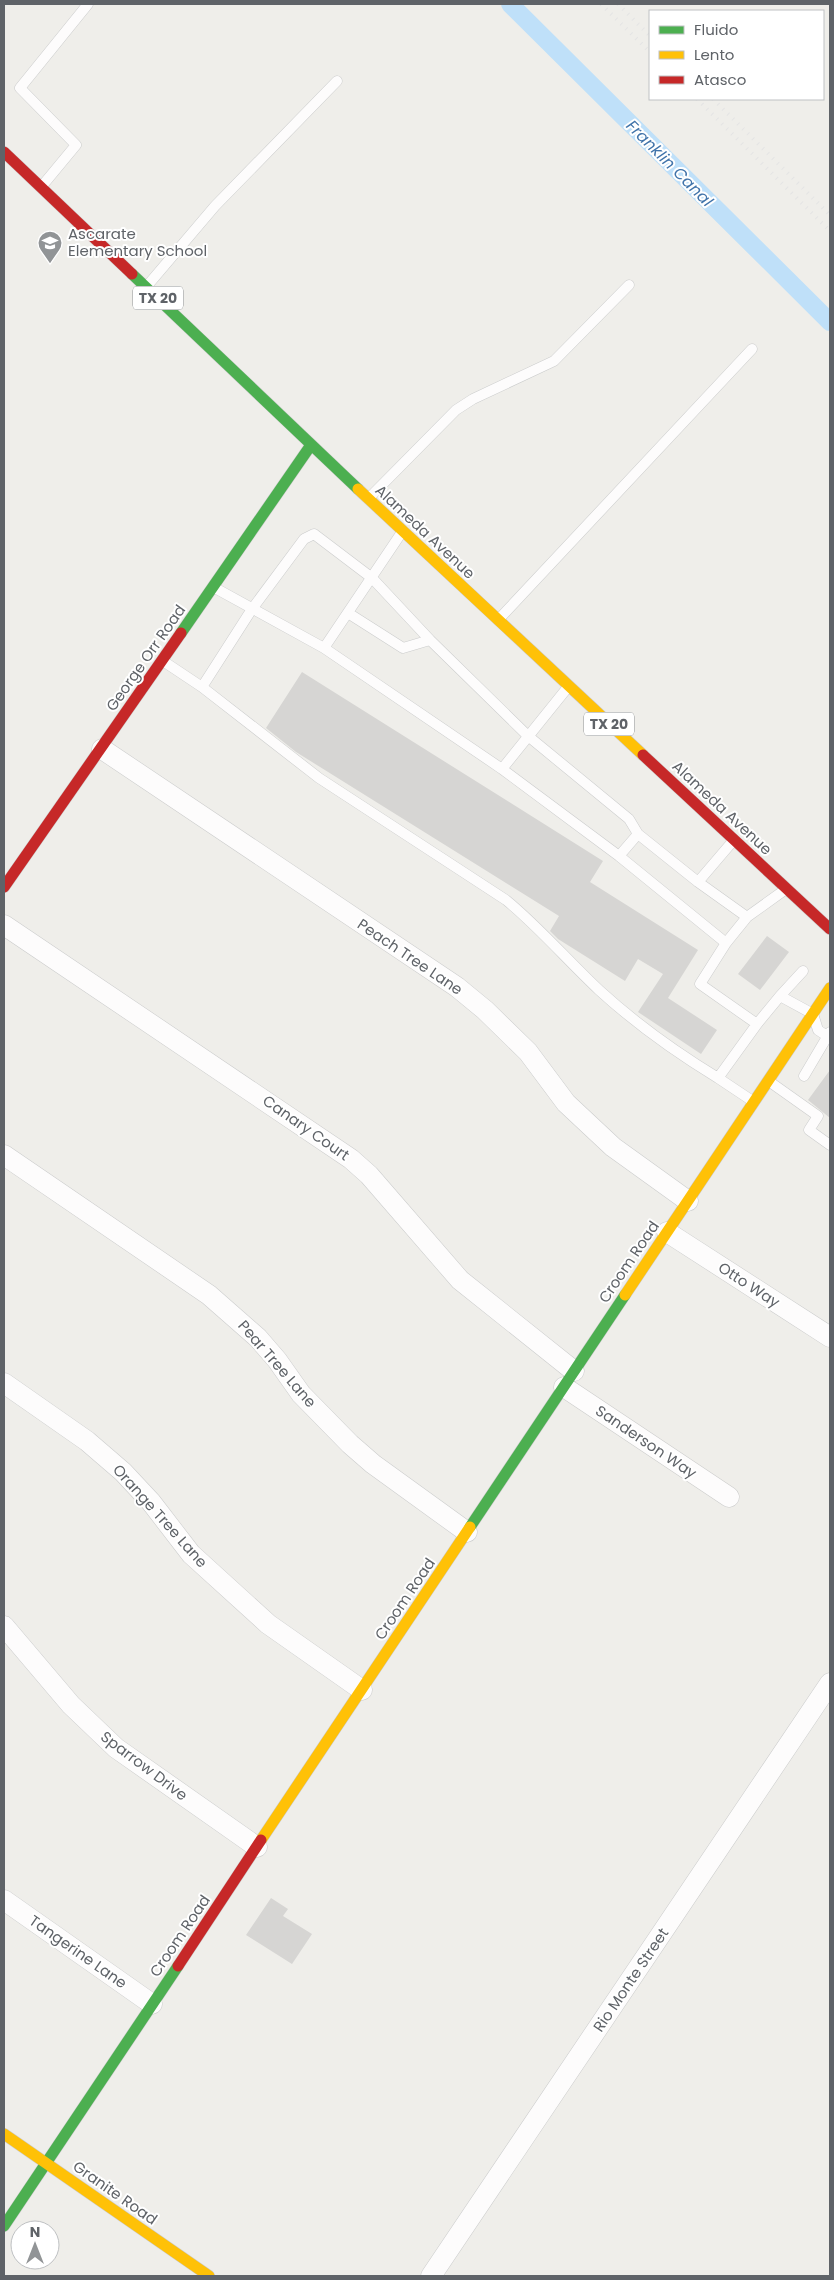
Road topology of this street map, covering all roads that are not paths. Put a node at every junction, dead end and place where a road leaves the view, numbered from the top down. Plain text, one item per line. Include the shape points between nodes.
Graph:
1 (88, 4) edge
2 (337, 81) dead end
3 (4, 152) edge
4 (41, 187) junction
5 (629, 285) dead end
6 (146, 287) junction
7 (752, 349) dead end
8 (311, 446) junction
9 (369, 499) junction
10 (403, 531) junction
11 (372, 578) junction
12 (214, 587) junction
13 (252, 609) junction
14 (348, 613) junction
15 (498, 620) junction
16 (430, 640) junction
17 (324, 648) junction
18 (163, 661) junction
19 (569, 686) junction
20 (202, 687) junction
21 (528, 736) junction
22 (102, 749) junction
23 (502, 769) junction
24 (638, 834) junction
25 (734, 840) junction
26 (619, 856) junction
27 (698, 882) junction
28 (4, 887) edge
29 (787, 888) junction
30 (747, 917) junction
31 (4, 925) edge
32 (830, 929) edge
33 (726, 943) junction
34 (803, 971) dead end
35 (830, 988) edge
36 (780, 996) junction
37 (813, 1014) junction
38 (758, 1024) junction
39 (829, 1036) edge
40 (804, 1076) dead end
41 (718, 1078) junction
42 (768, 1081) junction
43 (754, 1102) junction
44 (830, 1145) edge
45 (4, 1155) edge
46 (688, 1201) junction
47 (667, 1232) junction
48 (830, 1337) edge
49 (569, 1379) junction
50 (4, 1382) edge
51 (729, 1497) dead end
52 (467, 1532) junction
53 (4, 1626) edge
54 (830, 1682) edge
55 (362, 1690) junction
56 (257, 1847) junction
57 (4, 1900) edge
58 (152, 2004) junction
59 (4, 2134) edge
60 (46, 2163) junction
61 (4, 2226) edge
62 (209, 2276) edge
63 (431, 2276) edge

1 - 4 lane via 20,88 76,145
2 - 6 lane via 215,206
3 - 4 street, Alameda Avenue / TX 20
4 - 6 street, Alameda Avenue / TX 20
5 - 9 lane via 554,361 456,410
6 - 8 street, Alameda Avenue / TX 20
7 - 15 lane
8 - 9 street, Alameda Avenue / TX 20
8 - 12 street, George Orr Road
9 - 10 street, Alameda Avenue / TX 20
10 - 11 lane
10 - 15 street, Alameda Avenue / TX 20
11 - 13 lane via 314,534 304,539
11 - 14 lane
11 - 16 lane
12 - 13 lane
12 - 18 street, George Orr Road
13 - 17 lane
13 - 20 lane
14 - 16 lane via 403,648
14 - 17 lane
15 - 19 street, Alameda Avenue / TX 20
16 - 21 lane
17 - 23 lane
18 - 20 lane
18 - 22 street, George Orr Road
19 - 21 lane
19 - 25 street, Alameda Avenue / TX 20
20 - 41 lane via 319,778 506,900 600,991 682,1056
21 - 23 lane
21 - 24 lane via 629,819
22 - 28 street, George Orr Road
22 - 46 street, Peach Tree Lane via 456,987 528,1052 566,1103 613,1147
23 - 26 lane
24 - 26 lane
24 - 27 lane
25 - 27 lane
25 - 29 street, Alameda Avenue / TX 20
26 - 33 lane
27 - 30 lane
29 - 30 lane
29 - 32 street, Alameda Avenue / TX 20
30 - 33 lane
31 - 49 street, Canary Court via 351,1159 369,1175 460,1280
33 - 38 lane via 700,984
34 - 36 lane
35 - 37 street, Croom Road
36 - 37 lane
36 - 38 lane
37 - 39 lane via 818,1030
37 - 42 street, Croom Road
38 - 41 lane
39 - 40 lane
41 - 43 lane
42 - 43 street, Croom Road
42 - 44 lane via 818,1116 809,1130
43 - 46 street, Croom Road
45 - 52 street, Pear Tree Lane via 209,1295 258,1338 301,1394 350,1444
46 - 47 street, Croom Road
47 - 48 street, Otto Way
47 - 49 street, Croom Road
49 - 51 street, Sanderson Way
49 - 52 street, Croom Road
50 - 55 street, Orange Tree Lane via 80,1436 123,1472 191,1554 268,1624
52 - 55 street, Croom Road
53 - 56 street, Sparrow Drive via 71,1705 116,1748
54 - 63 street, Rio Monte Street
55 - 56 street, Croom Road
56 - 58 street, Croom Road
57 - 58 street, Tangerine Lane
58 - 60 street, Croom Road
59 - 60 street, Granite Road
60 - 61 street, Croom Road
60 - 62 street, Granite Road

